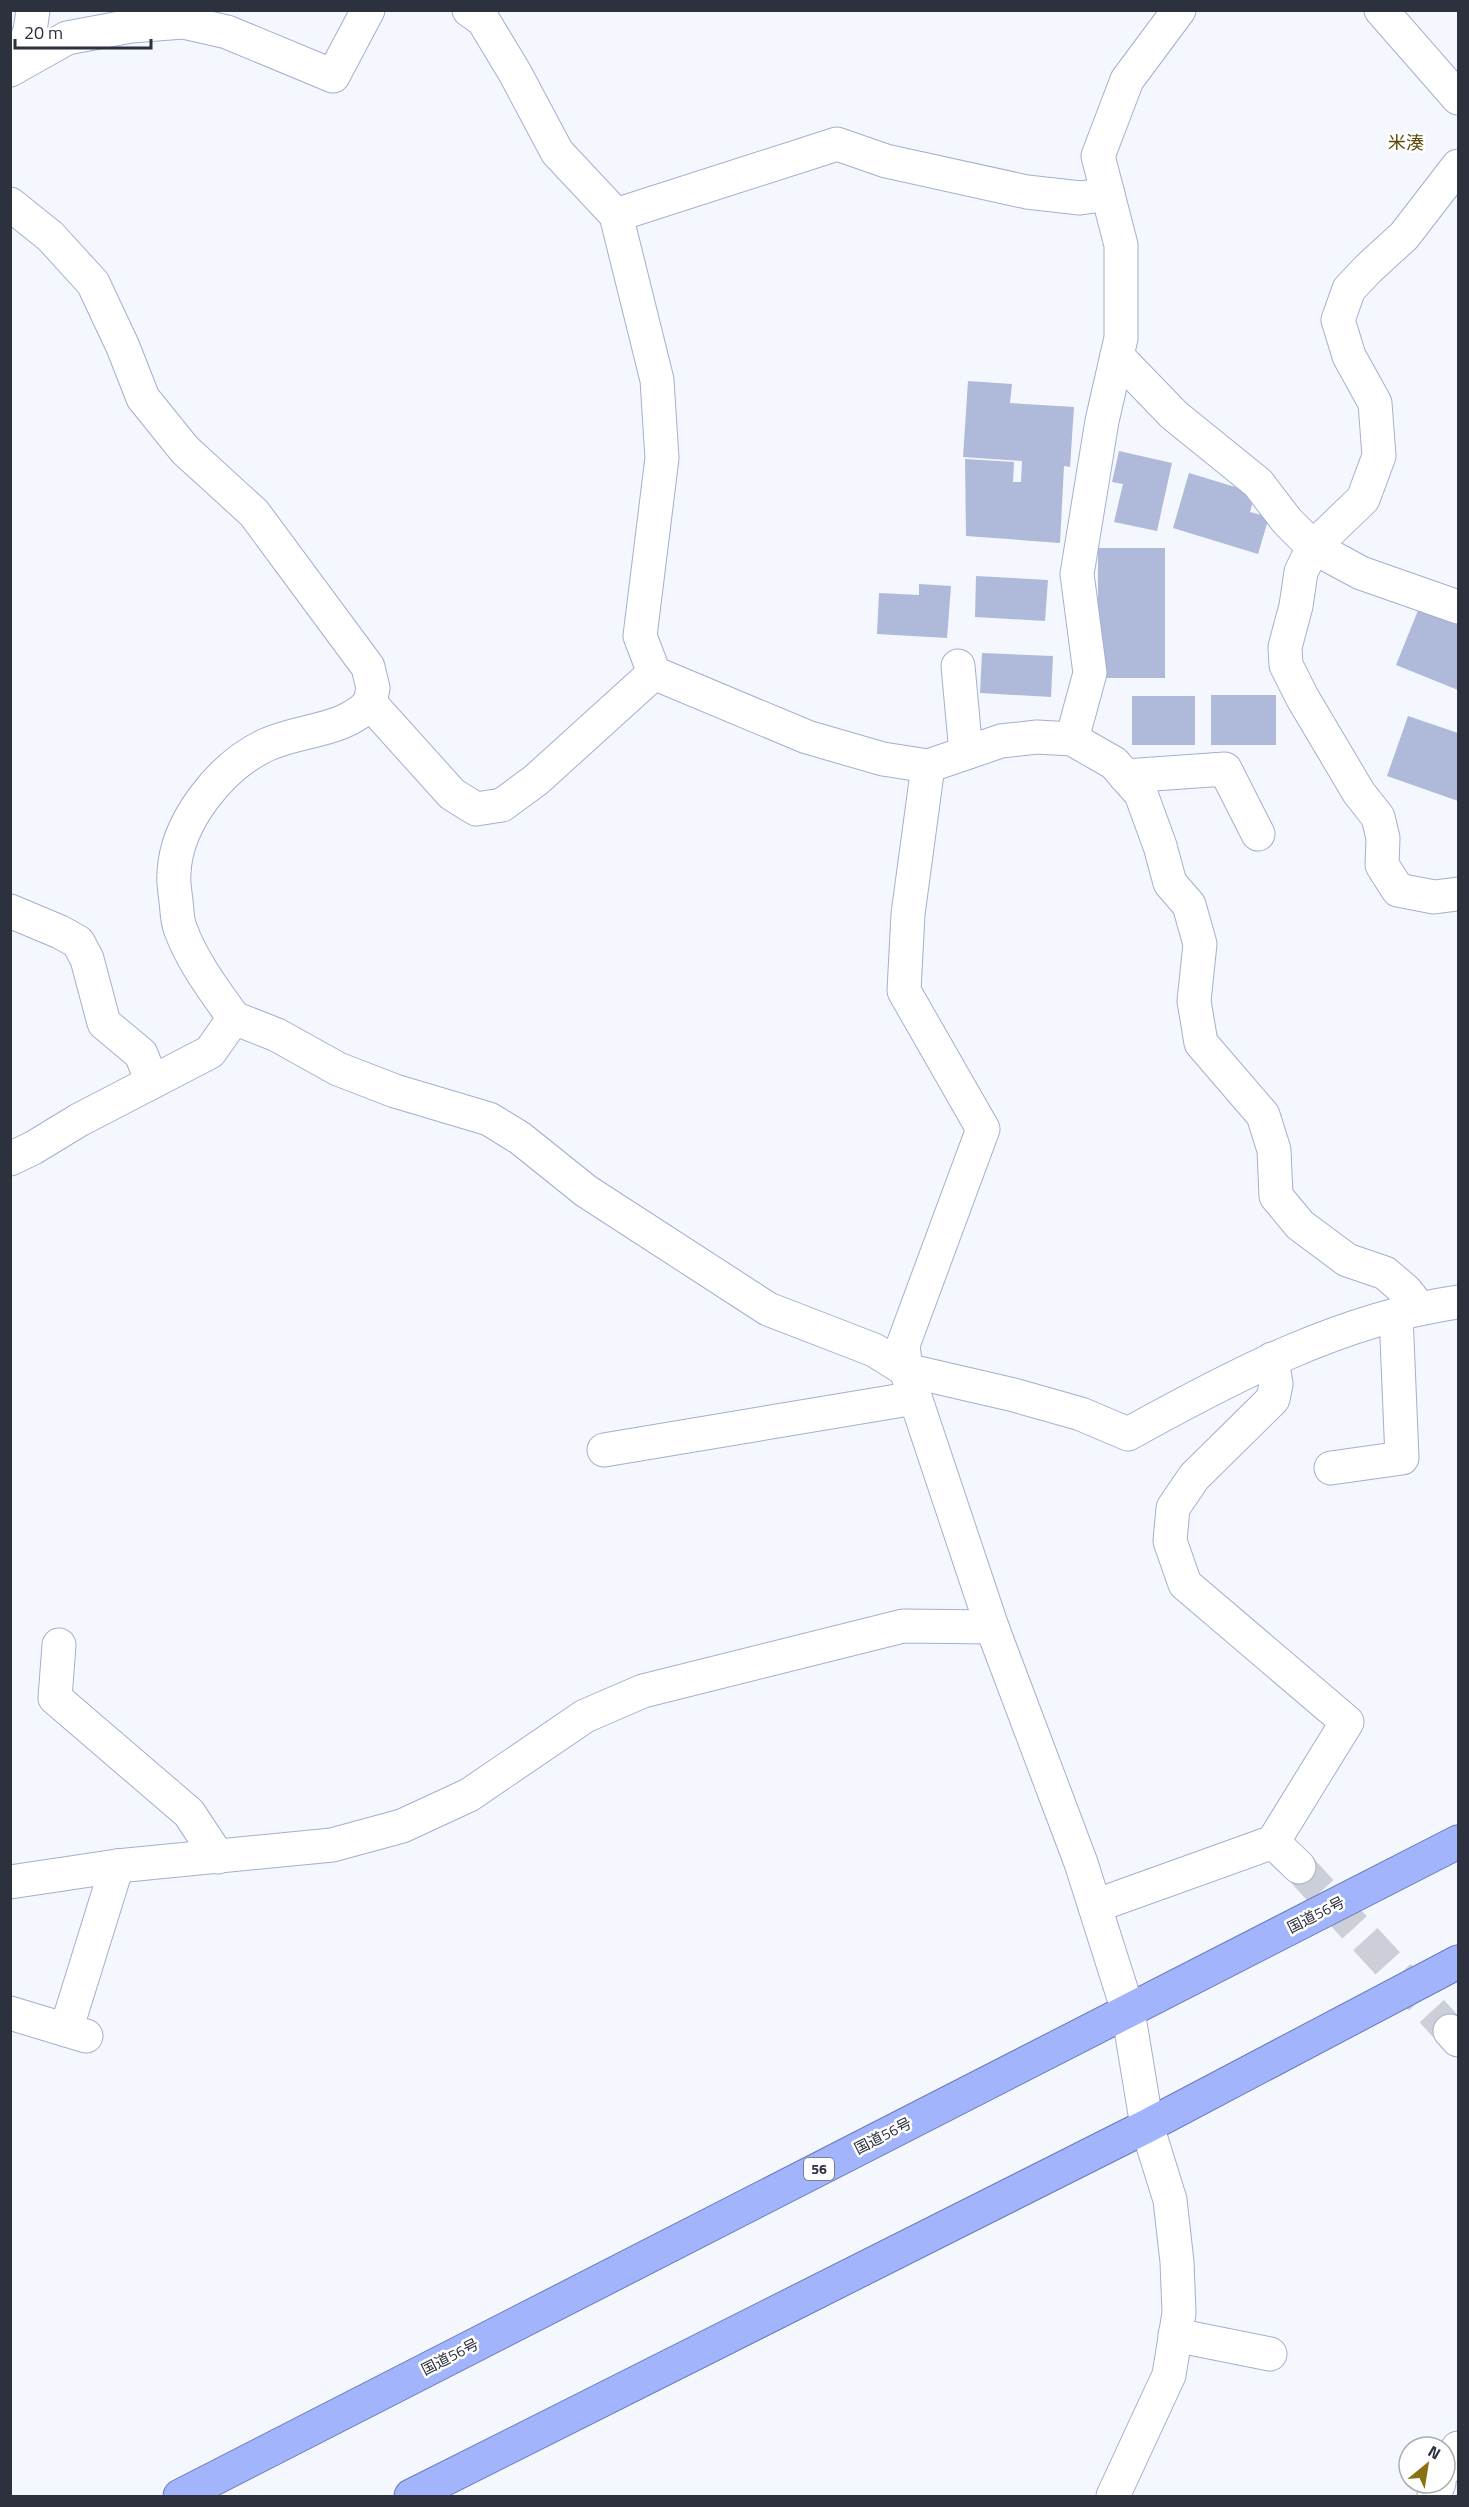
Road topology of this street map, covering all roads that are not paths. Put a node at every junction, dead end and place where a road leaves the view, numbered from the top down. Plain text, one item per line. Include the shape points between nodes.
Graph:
1 (33, 10) edge
2 (368, 10) edge
3 (1179, 10) edge
4 (1381, 10) edge
5 (482, 14) edge
6 (13, 68) edge
7 (1458, 98) edge
8 (1458, 166) edge
9 (1108, 194) junction
10 (10, 204) edge
11 (616, 214) junction
12 (1117, 356) junction
13 (1313, 547) junction
14 (1458, 607) edge
15 (958, 666) dead end
16 (654, 673) junction
17 (370, 702) junction
18 (1072, 739) junction
19 (966, 753) junction
20 (928, 766) junction
21 (1125, 776) junction
22 (1258, 834) dead end
23 (1458, 894) edge
24 (10, 911) edge
25 (234, 1018) junction
26 (152, 1082) junction
27 (10, 1159) edge
28 (1458, 1302) edge
29 (1408, 1311) junction
30 (1272, 1359) junction
31 (910, 1384) junction
32 (604, 1450) dead end
33 (1331, 1468) dead end
34 (992, 1628) junction
35 (59, 1645) dead end
36 (1273, 1842) junction
37 (1458, 1842) edge
38 (218, 1857) junction
39 (117, 1866) junction
40 (1299, 1867) tunnel mouth
41 (10, 1882) edge
42 (1095, 1906) junction
43 (1458, 1962) edge
44 (1128, 2011) junction
45 (10, 2013) edge
46 (1147, 2126) junction
47 (1175, 2335) junction
48 (1270, 2354) dead end
49 (180, 2496) edge
50 (411, 2496) edge
51 (1113, 2496) edge

1 - 6 street via 30,31
2 - 6 street via 333,75 227,32 183,22 131,26 67,38
3 - 9 street via 1126,81 1098,156
4 - 7 street
5 - 11 street via 557,152
8 - 13 street via 1404,237 1349,289 1338,320 1349,356 1375,404 1379,456 1363,499
9 - 11 street via 1080,198 1027,192 886,161 837,144
9 - 12 street via 1121,245 1121,338
10 - 17 street via 50,236 93,283 143,398 185,450 261,522 368,667 373,688
11 - 16 street via 657,380 662,458 640,636
12 - 13 street via 1174,415 1258,483
12 - 18 street via 1102,421 1077,574 1090,673
13 - 14 street via 1361,573
13 - 23 street via 1301,573 1285,647 1286,665 1335,755 1378,817 1383,838 1382,865 1398,890 1434,897
15 - 19 street
16 - 17 street via 536,780 502,805 476,809 452,794
16 - 20 street via 807,737 884,759
17 - 25 street via 361,713 267,744 234,764 206,795 182,837 174,873 179,926 203,976
18 - 19 street via 1001,741
18 - 21 street via 1114,763
19 - 20 street
20 - 31 street via 908,914 904,991 983,1129 903,1345
21 - 22 street via 1225,769
21 - 29 street via 1141,794 1170,883 1189,905 1200,944 1194,1001 1201,1043 1263,1115 1274,1150 1276,1196 1300,1225 1347,1260 1385,1273 1406,1291
24 - 26 street via 78,942 87,959 104,1023 141,1054
25 - 26 street via 210,1052
25 - 31 street via 278,1035 338,1069 489,1119 520,1138 586,1191 768,1309 874,1350
26 - 27 street
28 - 29 street
29 - 30 street
29 - 33 street via 1402,1458
30 - 31 street via 1128,1434 1082,1414 1014,1395
30 - 36 street via 1276,1384 1273,1399 1194,1477 1173,1508 1170,1541 1185,1584 1347,1722
31 - 32 street
31 - 34 street
34 - 38 street via 903,1626 643,1691 585,1716 469,1795 402,1826 332,1845
34 - 42 street
35 - 38 street via 55,1698 189,1814
36 - 40 street
36 - 42 street
37 - 44 highway, 国道56号 / 56
38 - 39 street
39 - 41 street
39 - 45 street via 76,2033
42 - 44 street
43 - 46 highway
44 - 46 street
44 - 49 highway, 国道56号 / 56
46 - 47 street via 1170,2200 1179,2313
46 - 50 highway
47 - 48 street
47 - 51 street via 1169,2375

